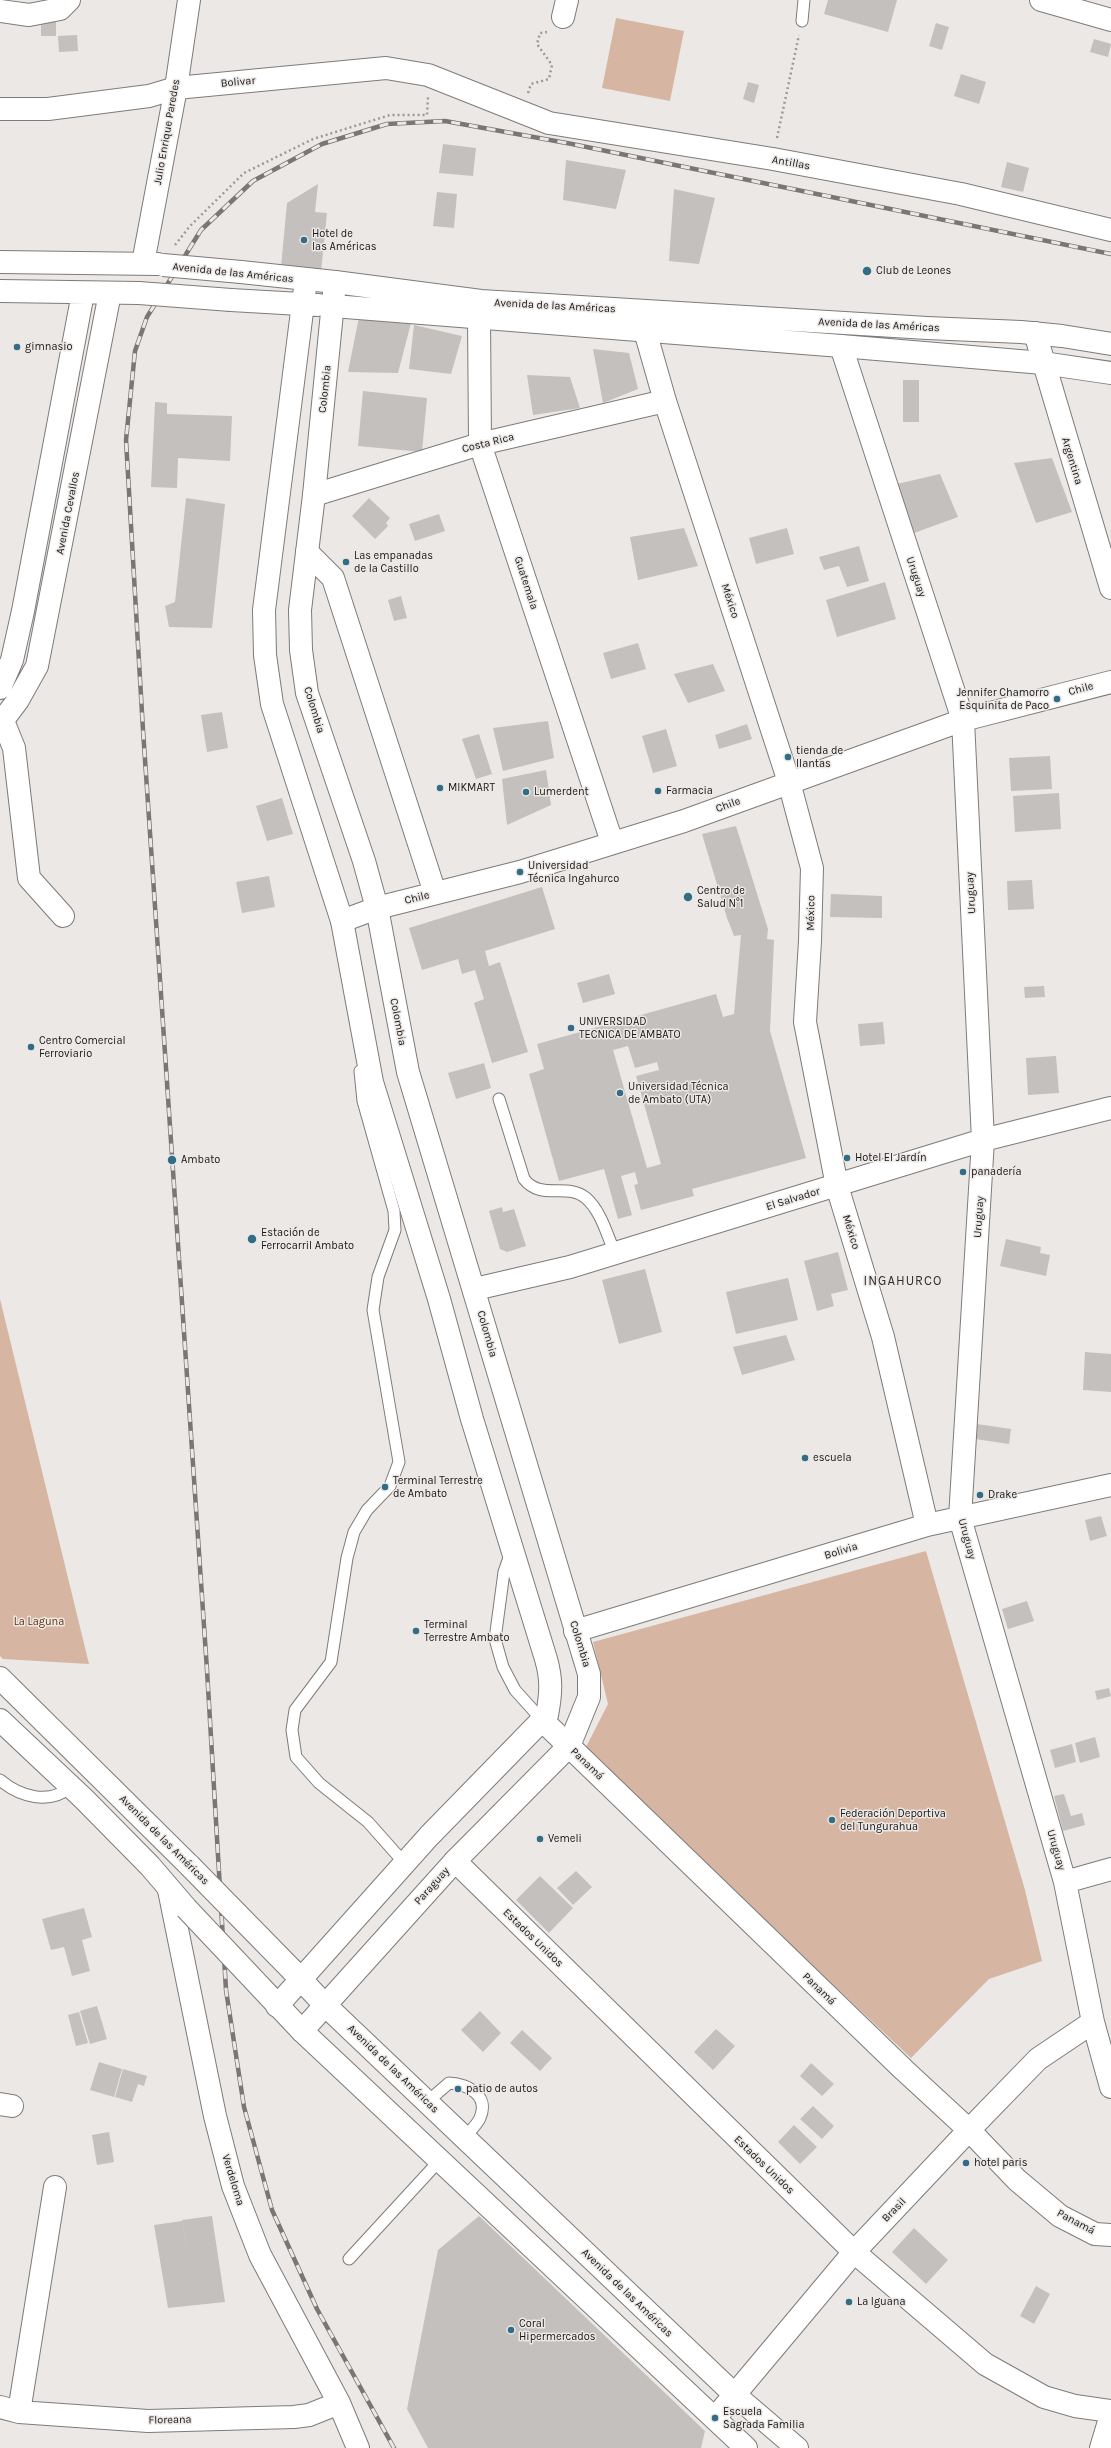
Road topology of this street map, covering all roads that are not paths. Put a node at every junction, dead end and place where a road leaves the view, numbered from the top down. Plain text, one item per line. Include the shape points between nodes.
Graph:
1 (69, 0) edge
2 (189, 0) edge
3 (804, 0) edge
4 (1042, 0) edge
5 (0, 11) edge
6 (1111, 20) edge
7 (802, 21) road end
8 (176, 88) junction
9 (473, 93) joint
10 (0, 109) edge
11 (1111, 230) edge
12 (0, 262) edge
13 (153, 264) junction
14 (306, 280) junction
15 (335, 282) junction
16 (0, 292) edge
17 (83, 293) junction
18 (110, 293) junction
19 (302, 304) junction
20 (333, 306) junction
21 (479, 318) junction
22 (644, 321) junction
23 (1035, 333) junction
24 (1111, 344) edge
25 (841, 346) junction
26 (1043, 363) junction
27 (1111, 373) edge
28 (665, 401) junction
29 (58, 427) junction
30 (84, 431) junction
31 (480, 444) junction
32 (314, 495) junction
33 (307, 552) junction
34 (31, 568) junction
35 (57, 572) junction
36 (1111, 588) edge
37 (1111, 682) edge
38 (0, 688) edge
39 (963, 720) junction
40 (2, 722) edge
41 (789, 782) junction
42 (612, 842) junction
43 (435, 893) junction
44 (377, 908) junction
45 (63, 916) dead end
46 (342, 921) junction
47 (368, 1062) junction
48 (499, 1099) dead end
49 (1111, 1108) edge
50 (983, 1140) junction
51 (837, 1186) junction
52 (615, 1253) junction
53 (475, 1289) junction
54 (1111, 1485) edge
55 (960, 1518) junction
56 (926, 1525) junction
57 (512, 1550) junction
58 (575, 1631) junction
59 (0, 1678) edge
60 (0, 1720) edge
61 (542, 1720) junction
62 (569, 1746) junction
63 (0, 1780) edge
64 (71, 1787) junction
65 (455, 1861) junction
66 (406, 1862) junction
67 (1111, 1869) edge
68 (1065, 1882) junction
69 (169, 1890) junction
70 (296, 1975) junction
71 (273, 2001) junction
72 (324, 2004) junction
73 (1093, 2022) junction
74 (302, 2031) junction
75 (1111, 2087) edge
76 (427, 2102) junction
77 (969, 2130) junction
78 (464, 2138) junction
79 (440, 2160) junction
80 (55, 2187) dead end
81 (1111, 2235) edge
82 (854, 2252) junction
83 (349, 2259) dead end
84 (735, 2395) junction
85 (339, 2402) junction
86 (10, 2409) edge
87 (1111, 2411) edge
88 (1111, 2415) edge
89 (715, 2418) junction
90 (742, 2446) edge
91 (358, 2448) edge
92 (797, 2448) edge
93 (1101, 2448) edge

1 - 5 street via 60,9 30,15
2 - 8 street, Julio Enrique Paredes
3 - 7 lane
4 - 6 street
8 - 9 street, Bolivar via 386,68 428,75
8 - 10 street, Bolivar via 149,96 48,109
8 - 13 street, Julio Enrique Paredes
9 - 11 street, Antillas via 549,123 773,159 960,194
12 - 13 street, Avenida de las Américas
13 - 14 street, Avenida de las Américas, bridge
14 - 15 street, Avenida de las Américas
14 - 19 street
15 - 20 street, Colombia
15 - 22 street, Avenida de las Américas
16 - 17 street, Avenida de las Américas
17 - 18 street, Avenida de las Américas
17 - 29 street
18 - 19 street, Avenida de las Américas, bridge
18 - 30 street, Avenida Cevallos
19 - 20 street, Avenida de las Américas
19 - 46 street via 264,610 265,655 272,704
20 - 21 street, Avenida de las Américas
20 - 32 street, Colombia
21 - 22 street, Avenida de las Américas
21 - 31 street, Guatemala
22 - 23 street, Avenida de las Américas
22 - 25 street, Avenida de las Américas
22 - 28 street, México
23 - 24 street, Avenida de las Américas
23 - 26 street, Argentina
25 - 26 street, Avenida de las Américas
25 - 39 street, Uruguay
26 - 27 street, Avenida de las Américas
26 - 36 street, Argentina
28 - 31 street, Costa Rica
28 - 41 street, México
29 - 30 street
29 - 34 street
30 - 35 street, Avenida Cevallos
31 - 32 street, Costa Rica
31 - 42 street, Guatemala
32 - 33 street, Colombia
33 - 43 street via 333,578
33 - 44 street, Colombia via 300,610 301,650 307,693 364,861
34 - 35 street
34 - 38 street via 12,660
35 - 40 street, Avenida Cevallos via 37,666
37 - 39 street, Chile
39 - 41 street, Chile
39 - 50 street, Uruguay
40 - 45 street via 14,748 29,878
41 - 42 street, Chile via 684,821
41 - 51 street, México via 812,868 804,1022
42 - 43 street, Chile via 520,872
43 - 44 street, Chile
44 - 46 street, Chile
44 - 53 street, Colombia via 408,1072
46 - 47 street
47 - 57 street
47 - 66 lane via 360,1069 362,1101 394,1212 395,1230 378,1277 373,1310 399,1462 390,1486 367,1510 354,1532 347,1558 331,1662 295,1710 292,1730 296,1757 319,1783 368,1822 398,1857
48 - 52 lane via 524,1178 530,1187 542,1191 569,1191 585,1197 596,1208
49 - 50 street, El Salvador
50 - 51 street, El Salvador
50 - 55 street, Uruguay
51 - 52 street, El Salvador
51 - 56 street, México via 883,1338
52 - 53 street, El Salvador via 570,1267
53 - 58 street, Colombia via 508,1410
54 - 55 street, Bolivia
55 - 56 street, Bolivia
55 - 68 street, Uruguay
56 - 58 street, Bolivia
57 - 61 street via 551,1679 547,1715
57 - 61 lane via 504,1572 495,1639 503,1667 515,1690
58 - 62 street, Colombia via 589,1674 589,1697
59 - 70 street, Avenida de las Américas, bridge
60 - 64 street
61 - 62 street, Panamá
61 - 66 street
62 - 65 street, Paraguay
62 - 77 street, Panamá
63 - 64 lane via 30,1796 48,1799 62,1794
64 - 69 street via 150,1866
65 - 72 street, Paraguay
65 - 82 street, Estados Unidos
66 - 70 street
67 - 68 street
68 - 73 street, Uruguay
69 - 71 street, bridge
69 - 85 street, Verdeloma via 215,2116 233,2186 260,2255
70 - 71 street
70 - 72 street, Avenida de las Américas
71 - 74 street
72 - 74 street, Paraguay
72 - 76 street, Avenida de las Américas
73 - 75 street, Uruguay
73 - 77 street, Brasil via 1038,2059
74 - 79 street
76 - 78 street, Avenida de las Américas
76 - 78 lane via 448,2084 463,2084 478,2093 483,2105 480,2118
77 - 81 street, Panamá via 1018,2180 1060,2216 1095,2234
77 - 82 street, Brasil
78 - 84 street, Avenida de las Américas
79 - 83 lane
79 - 89 street
80 - 86 street
82 - 84 street, Brasil
82 - 87 street, Estados Unidos via 985,2364 1044,2397 1075,2406
84 - 89 street, Brasil
84 - 92 street, Avenida de las Américas
85 - 86 street, Floreana via 309,2415 148,2421
85 - 91 street, Verdeloma
88 - 93 street
89 - 90 street

